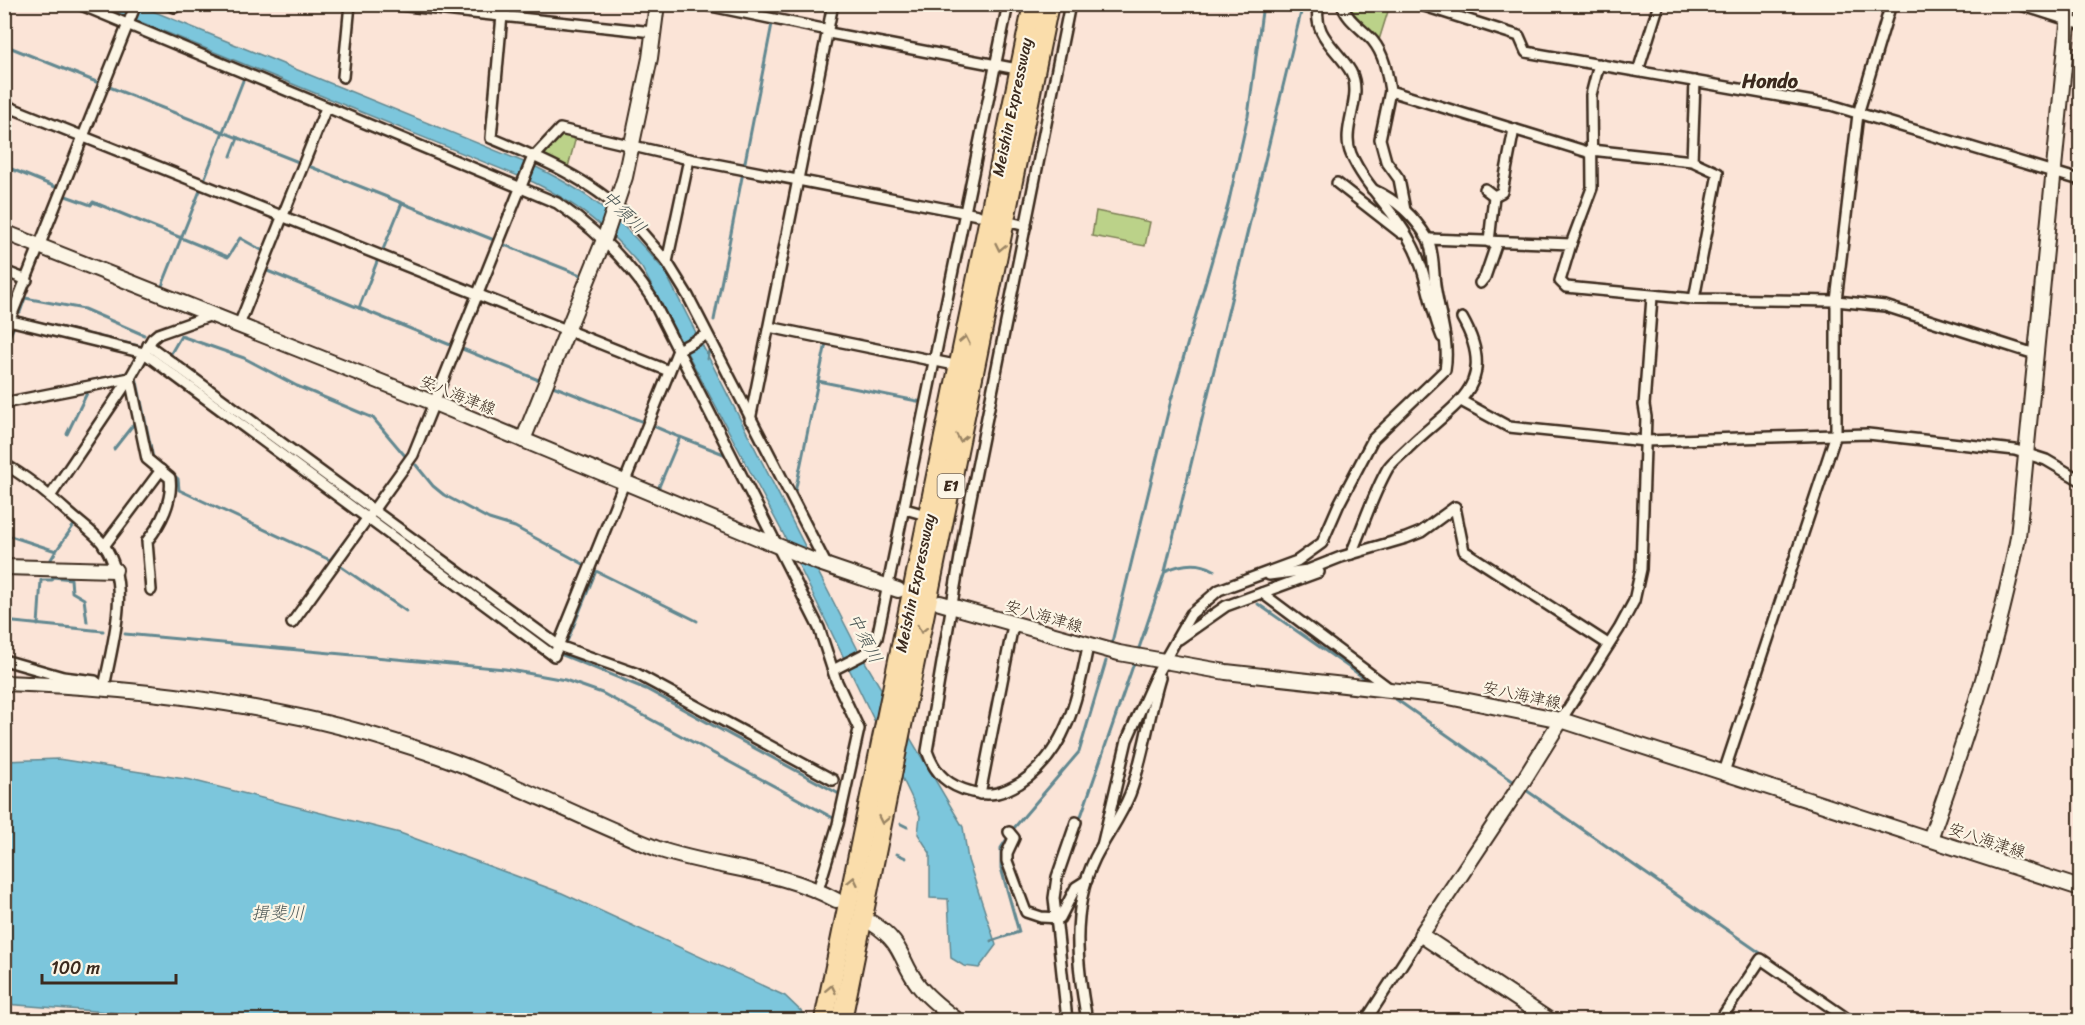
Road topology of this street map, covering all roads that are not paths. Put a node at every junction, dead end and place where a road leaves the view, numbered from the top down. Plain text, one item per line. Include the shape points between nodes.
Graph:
1 (79, 4) edge
2 (136, 4) edge
3 (168, 4) edge
4 (175, 4) edge
5 (350, 4) edge
6 (388, 4) edge
7 (503, 4) edge
8 (657, 4) edge
9 (701, 4) edge
10 (832, 4) edge
11 (1008, 4) edge
12 (1033, 4) edge
13 (1048, 4) edge
14 (1070, 4) edge
15 (1319, 4) edge
16 (1342, 4) edge
17 (1418, 4) edge
18 (1659, 4) edge
19 (1891, 4) edge
20 (2018, 4) edge
21 (2070, 4) edge
22 (502, 16) junction
23 (129, 22) junction
24 (2074, 23) edge
25 (828, 31) junction
26 (653, 32) junction
27 (996, 64) junction
28 (1599, 64) junction
29 (1012, 68) dead end
30 (1638, 71) junction
31 (343, 77) dead end
32 (1045, 77) dead end
33 (1055, 79) junction
34 (1695, 81) junction
35 (1390, 91) junction
36 (4, 105) edge
37 (326, 108) junction
38 (1858, 114) junction
39 (1514, 129) junction
40 (83, 136) junction
41 (633, 144) junction
42 (1592, 152) junction
43 (533, 157) junction
44 (689, 159) junction
45 (1692, 161) junction
46 (2053, 171) junction
47 (799, 180) junction
48 (2080, 180) edge
49 (1337, 183) dead end
50 (521, 185) junction
51 (1370, 188) junction
52 (1485, 189) dead end
53 (1494, 196) junction
54 (615, 208) junction
55 (1405, 210) junction
56 (967, 213) junction
57 (978, 215) dead end
58 (283, 217) junction
59 (1014, 223) dead end
60 (1026, 226) junction
61 (4, 232) edge
62 (604, 238) junction
63 (1428, 239) junction
64 (1410, 241) junction
65 (1493, 242) junction
66 (1570, 244) junction
67 (39, 246) junction
68 (667, 262) junction
69 (4, 272) edge
70 (27, 280) junction
71 (1480, 283) dead end
72 (478, 294) junction
73 (1652, 297) junction
74 (1694, 299) junction
75 (1836, 301) junction
76 (212, 315) junction
77 (1462, 318) dead end
78 (7, 320) edge
79 (239, 325) junction
80 (769, 327) junction
81 (567, 330) junction
82 (4, 334) edge
83 (704, 336) dead end
84 (1446, 348) junction
85 (146, 349) junction
86 (679, 349) junction
87 (2035, 354) junction
88 (936, 362) junction
89 (950, 364) dead end
90 (983, 370) dead end
91 (669, 371) junction
92 (996, 373) junction
93 (130, 378) junction
94 (1463, 402) junction
95 (4, 403) edge
96 (434, 403) junction
97 (750, 420) junction
98 (1836, 434) junction
99 (523, 440) junction
100 (1645, 441) junction
101 (2027, 452) junction
102 (4, 464) edge
103 (161, 470) junction
104 (2080, 480) edge
105 (626, 482) junction
106 (51, 495) junction
107 (905, 509) junction
108 (370, 513) junction
109 (919, 513) dead end
110 (953, 519) dead end
111 (966, 522) junction
112 (104, 546) junction
113 (779, 546) junction
114 (1351, 554) junction
115 (1341, 556) junction
116 (823, 564) junction
117 (4, 567) edge
118 (115, 570) junction
119 (1264, 575) junction
120 (894, 588) junction
121 (151, 590) dead end
122 (1262, 593) junction
123 (946, 605) junction
124 (292, 623) dead end
125 (1013, 625) junction
126 (1179, 639) junction
127 (1608, 644) junction
128 (559, 646) junction
129 (1088, 646) junction
130 (4, 660) edge
131 (1164, 661) junction
132 (837, 668) junction
133 (4, 683) edge
134 (104, 688) junction
135 (1389, 688) junction
136 (1561, 720) junction
137 (1724, 772) junction
138 (833, 780) dead end
139 (980, 794) junction
140 (1076, 822) dead end
141 (1008, 832) dead end
142 (1930, 839) junction
143 (1102, 846) junction
144 (1087, 880) junction
145 (2080, 888) edge
146 (818, 890) junction
147 (836, 900) dead end
148 (1055, 918) junction
149 (872, 923) dead end
150 (1421, 935) junction
151 (845, 963) junction
152 (824, 1020) edge
153 (842, 1020) edge
154 (957, 1020) edge
155 (1067, 1020) edge
156 (1087, 1020) edge
157 (1366, 1020) edge
158 (1549, 1020) edge
159 (1720, 1020) edge
160 (1849, 1020) edge

1 - 23 street
2 - 23 street
3 - 4 street
5 - 31 street
6 - 22 street
7 - 22 street
8 - 26 street
9 - 25 street
10 - 25 street
11 - 27 street
151 -> 12 highway, Meishin Expressway / E1
13 -> 151 highway, Meishin Expressway / E1
14 - 33 street
15 - 51 street via 1317,14 1326,43 1351,73 1355,87 1349,152
16 - 35 street via 1346,14 1374,42 1385,63
17 - 28 street via 1519,36 1526,52
18 - 30 street
19 - 38 street
20 - 24 street
21 - 24 street
22 - 26 street
22 - 43 street via 491,138
23 - 37 street
23 - 40 street
24 - 46 street
25 - 27 street
25 - 47 street
26 - 41 street
27 - 29 street
27 - 56 street
28 - 30 street
28 - 42 street via 1591,95
30 - 34 street
32 - 33 street
33 - 60 street
34 - 38 street via 1831,105
34 - 45 street
35 - 39 street
35 - 55 street via 1380,139 1386,161 1399,179
36 - 40 street
37 - 50 street
37 - 58 street
38 - 46 street
38 - 75 street
39 - 42 street
39 - 53 street via 1502,192
40 - 58 street
40 - 67 street
41 - 43 street via 560,129
41 - 44 street
41 - 54 street
42 - 45 street
42 - 66 street via 1592,188
43 - 50 street
43 - 54 street via 585,183
44 - 47 street
44 - 68 street
45 - 74 street via 1718,173
46 - 48 street
46 - 87 street
47 - 56 street
47 - 80 street
49 - 64 street
50 - 62 street via 557,203
50 - 72 street
51 - 55 street via 1395,199
51 - 64 street
52 - 53 street
53 - 65 street
54 - 62 street
54 - 68 street
55 - 63 street
56 - 57 street
56 - 88 street
58 - 72 street
58 - 79 street
59 - 60 street
60 - 92 street
61 - 67 street, 安八海津線
62 - 81 street
62 - 86 street via 635,272
63 - 65 street
63 - 84 street
64 - 84 street
65 - 66 street
65 - 71 street
66 - 73 street via 1560,281 1566,287
67 - 70 street
67 - 76 street, 安八海津線
68 - 97 street
69 - 70 street
70 - 78 street
72 - 81 street
72 - 96 street
73 - 74 street
73 - 100 street
74 - 75 street
75 - 87 street via 1886,306
75 - 98 street
76 - 79 street, 安八海津線
76 - 85 street via 158,334
77 - 94 street via 1474,339 1478,358 1473,383
78 - 82 street
78 - 85 street
79 - 96 street, 安八海津線
80 - 88 street
80 - 97 street
81 - 91 street
81 - 99 street
83 - 86 street
84 - 119 street via 1445,370 1373,439 1322,543 1297,561
85 - 93 street
85 - 108 street
86 - 91 street
86 - 113 street
87 - 101 street
88 - 89 street
88 - 107 street
90 - 92 street
91 - 105 street
92 - 111 street
93 - 95 street
93 - 103 street via 147,459
93 - 106 street
94 - 100 street via 1509,427
94 - 114 street via 1428,428 1389,467
96 - 99 street, 安八海津線
96 - 108 street via 413,455
97 - 116 street
98 - 100 street
98 - 101 street via 1868,434
98 - 137 street
99 - 105 street, 安八海津線
100 - 127 street via 1641,569 1634,601
101 - 104 street
101 - 142 street via 2007,598
102 - 106 street
103 - 112 street
103 - 121 street via 170,478 171,489 159,527 147,541
105 - 113 street, 安八海津線
105 - 128 street
106 - 112 street
107 - 109 street
107 - 120 street
108 - 124 street
108 - 128 street via 554,656
110 - 111 street
111 - 123 street
112 - 118 street
113 - 116 street, 安八海津線
113 - 132 street
114 - 115 street
114 - 127 street via 1421,532 1455,507 1464,551
115 - 119 street via 1308,570
115 - 122 street via 1321,572
116 - 120 street, 安八海津線
117 - 118 street
118 - 134 street via 119,585 117,610
119 - 126 street via 1236,582 1206,599 1191,614
120 - 132 street via 877,638 868,652
122 - 126 street via 1226,606
122 - 135 street
123 - 125 street, 安八海津線
123 - 139 street via 927,751 932,765 949,784
125 - 129 street, 安八海津線
125 - 139 street
126 - 131 street
127 - 136 street
128 - 138 street via 635,673
129 - 131 street, 安八海津線
129 - 139 street via 1062,737 1050,757 1005,792
130 - 134 street via 63,677 95,681
131 - 135 street, 安八海津線 via 1226,672
131 - 143 street via 1127,740
131 - 143 street via 1131,792
132 - 146 street via 859,729 838,824
133 - 134 street
134 - 146 street via 237,703 376,736 494,777 677,856 788,879
135 - 136 street, 安八海津線
136 - 137 street, 安八海津線
136 - 150 street
137 - 142 street, 安八海津線
140 - 148 street via 1057,877
141 - 148 street via 1014,838 1007,861 1026,912
142 - 145 street, 安八海津線
143 - 144 street
144 - 148 street via 1076,887 1064,915
144 - 156 street via 1078,917 1078,955
146 - 147 street
148 - 155 street
149 - 154 street via 899,947 926,994
150 - 157 street
150 - 158 street
152 -> 151 highway, Meishin Expressway / E1
151 - 153 highway, Meishin Expressway / E1
159 - 160 street via 1761,959

